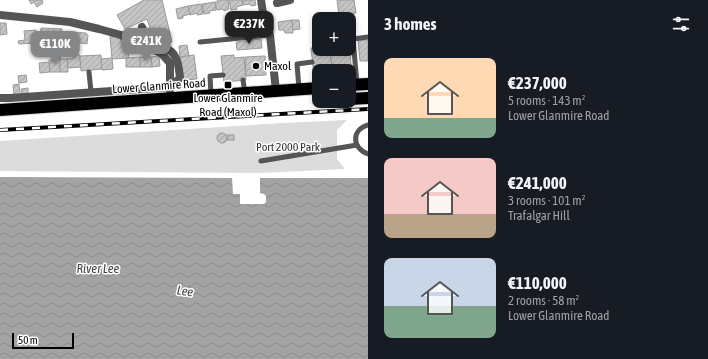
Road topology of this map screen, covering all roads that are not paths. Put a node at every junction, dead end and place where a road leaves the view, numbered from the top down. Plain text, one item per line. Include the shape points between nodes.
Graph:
1 (260, 0) edge
2 (290, 0) edge
3 (277, 3) dead end
4 (0, 15) edge
5 (142, 27) dead end
6 (270, 34) junction
7 (368, 38) edge
8 (200, 42) dead end
9 (312, 62) dead end
10 (89, 72) dead end
11 (223, 74) dead end
12 (243, 80) dead end
13 (358, 85) edge
14 (312, 89) edge
15 (299, 90) junction
16 (276, 91) junction
17 (91, 92) junction
18 (170, 93) junction
19 (245, 93) junction
20 (211, 96) junction
21 (0, 98) edge
22 (368, 98) edge
23 (356, 99) edge
24 (0, 110) edge
25 (368, 125) edge
26 (357, 145) junction
27 (368, 154) edge
28 (261, 160) dead end

1 - 6 street
2 - 3 street
4 - 18 street via 70,22 121,36 161,53 170,63
5 - 18 street via 155,47 169,50 175,56 180,78
6 - 8 lane
6 - 16 street
7 - 13 lane via 353,39
9 - 15 lane via 297,64
10 - 17 lane
11 - 20 lane via 210,76
12 - 19 lane
14 - 15 highway, Lower Glanmire Road
15 - 16 highway, Lower Glanmire Road
16 - 19 highway, Lower Glanmire Road
17 - 18 street
17 - 21 street
18 - 20 highway, Lower Glanmire Road
18 - 24 highway, Lower Glanmire Road
19 - 20 highway, Lower Glanmire Road
22 - 23 highway
25 - 26 lane via 360,128 356,136
26 - 27 lane via 362,152
26 - 28 lane

